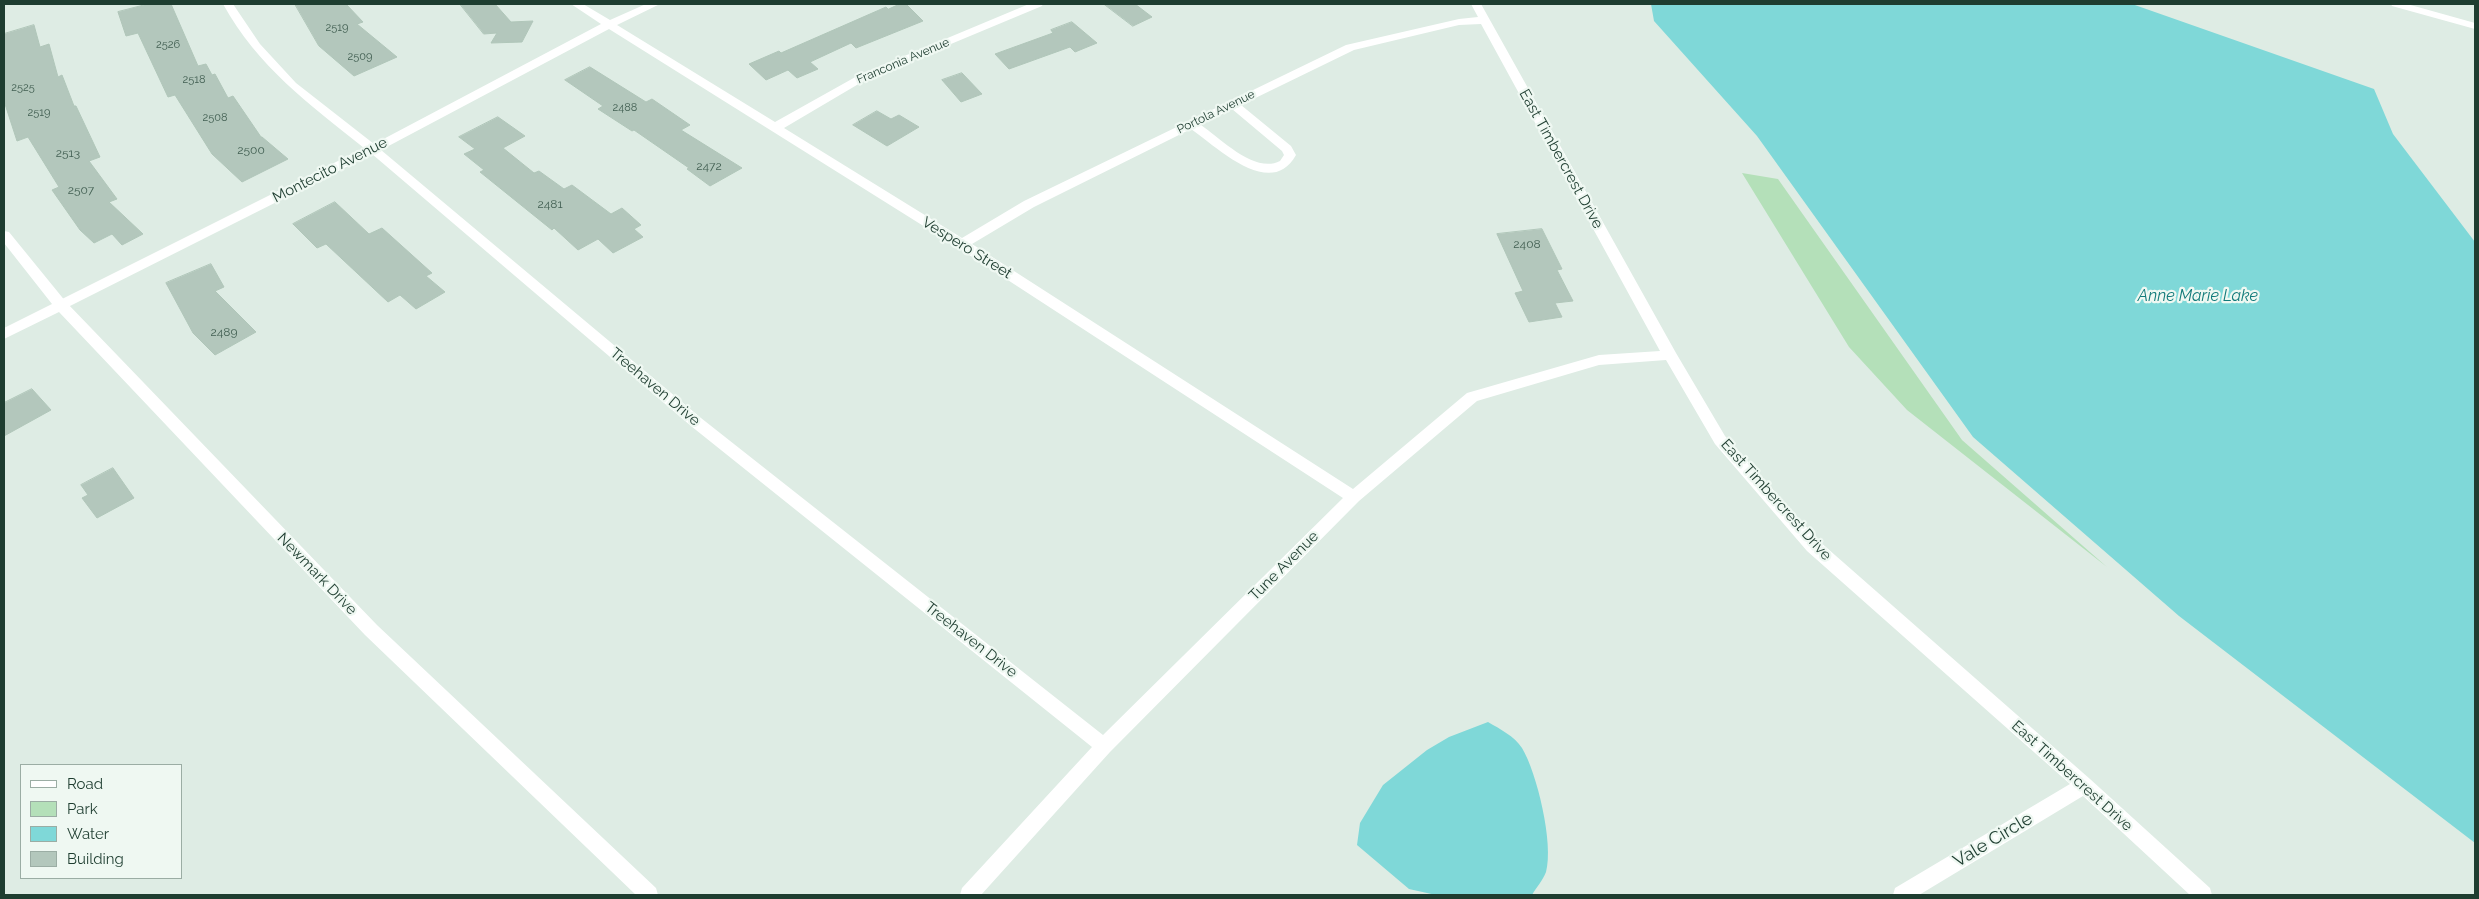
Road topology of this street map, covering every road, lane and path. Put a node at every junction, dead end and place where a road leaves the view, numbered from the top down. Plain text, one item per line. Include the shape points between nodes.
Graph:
1 (228, 4) edge
2 (576, 4) edge
3 (655, 4) edge
4 (1038, 4) edge
5 (1476, 4) edge
6 (2396, 4) edge
7 (1485, 20) junction
8 (610, 24) junction
9 (2475, 26) edge
10 (1233, 104) junction
11 (1192, 124) junction
12 (774, 128) junction
13 (373, 149) junction
14 (4, 235) edge
15 (962, 244) junction
16 (60, 305) junction
17 (4, 334) edge
18 (1670, 356) junction
19 (1354, 496) junction
20 (1104, 746) junction
21 (2084, 785) junction
22 (649, 895) edge
23 (968, 895) edge
24 (1902, 895) edge
25 (2203, 895) edge

1 - 13 street, Treehaven Drive via 256,46 292,85
2 - 8 street, Vespero Street
3 - 8 street, Montecito Avenue
4 - 12 street, Franconia Avenue via 863,77
5 - 7 street, East Timbercrest Drive
6 - 9 street
7 - 10 street, Portola Avenue via 1459,22 1350,47
7 - 18 street, East Timbercrest Drive
8 - 12 street, Vespero Street
8 - 13 street, Montecito Avenue
10 - 11 street, Portola Avenue
10 - 11 street via 1287,148 1290,155 1285,164 1258,169
11 - 15 street, Portola Avenue via 1029,204
12 - 15 street, Vespero Street
13 - 16 street, Montecito Avenue
13 - 20 street, Treehaven Drive via 696,422
14 - 16 street, Newmark Drive
15 - 19 street, Vespero Street
16 - 17 street, Montecito Avenue
16 - 22 street, Newmark Drive via 371,630
18 - 19 street, Tune Avenue via 1599,360 1472,397
18 - 21 street, East Timbercrest Drive via 1720,440 1813,546
19 - 20 street, Tune Avenue
20 - 23 street, Tune Avenue
21 - 24 street, Vale Circle
21 - 25 street, East Timbercrest Drive

